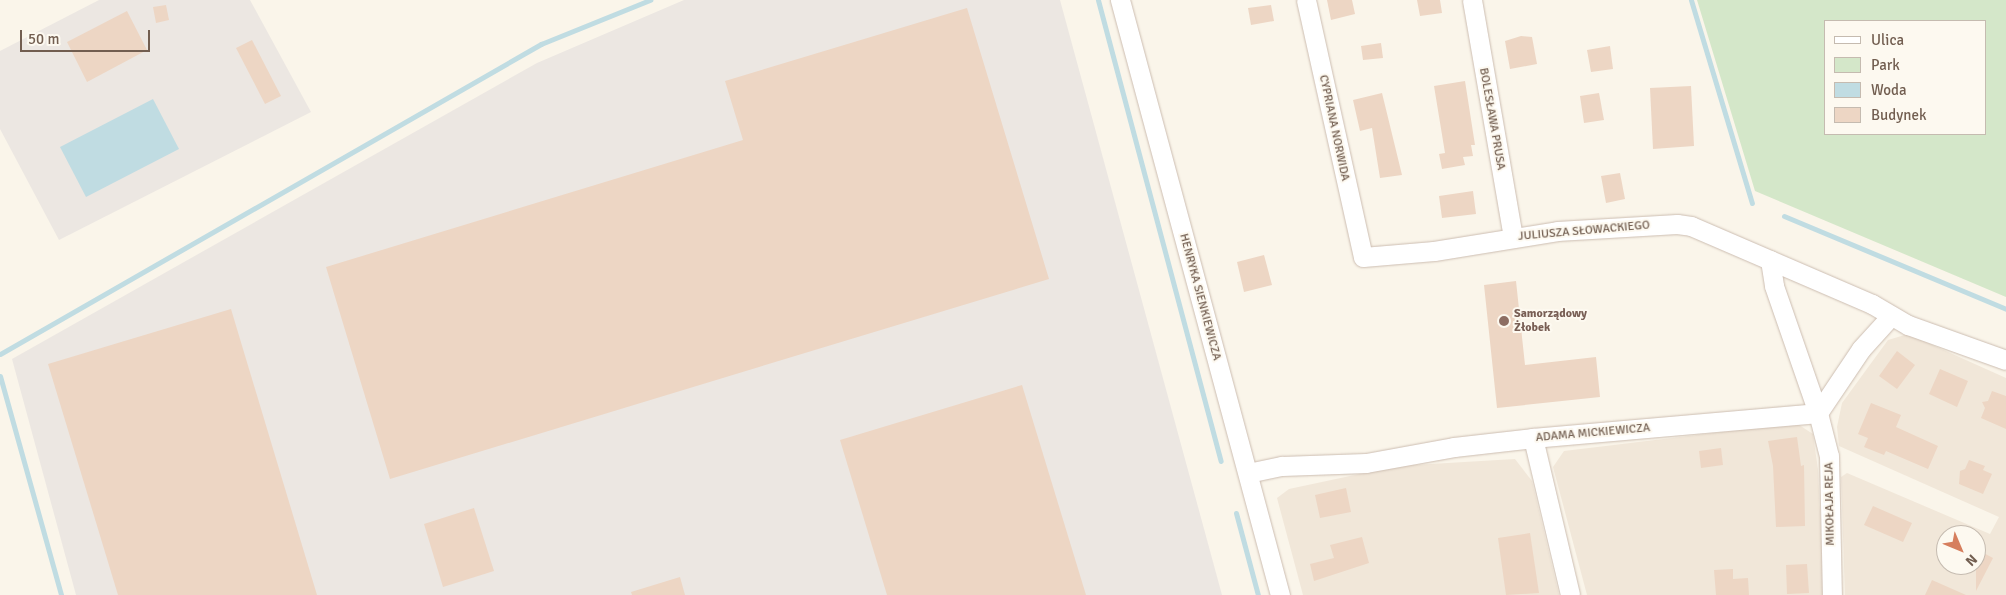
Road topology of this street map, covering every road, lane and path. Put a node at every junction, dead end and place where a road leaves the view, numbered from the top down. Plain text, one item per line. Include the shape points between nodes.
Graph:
1 (1120, 0) edge
2 (1306, 0) edge
3 (1472, 0) edge
4 (1513, 237) junction
5 (1363, 257) joint
6 (1770, 260) junction
7 (1891, 316) junction
8 (2006, 360) edge
9 (1818, 413) junction
10 (1533, 438) junction
11 (1248, 473) junction
12 (1280, 595) edge
13 (1570, 595) edge
14 (1832, 595) edge

1 - 11 street, HENRYKA SIENKIEWICZA
2 - 5 street, CYPRIANA NORWIDA
3 - 4 street, BOLESŁAWA PRUSA
4 - 5 street, JULIUSZA SŁOWACKIEGO via 1434,251
4 - 6 street, JULIUSZA SŁOWACKIEGO via 1677,224 1691,226
6 - 7 street
6 - 9 street, MIKOŁAJA REJA via 1774,286
7 - 8 street via 1908,326
7 - 9 street via 1861,350
9 - 10 street, ADAMA MICKIEWICZA
9 - 14 street, MIKOŁAJA REJA via 1829,456
10 - 11 street, ADAMA MICKIEWICZA via 1454,447 1366,463 1282,466
10 - 13 street
11 - 12 street, HENRYKA SIENKIEWICZA

